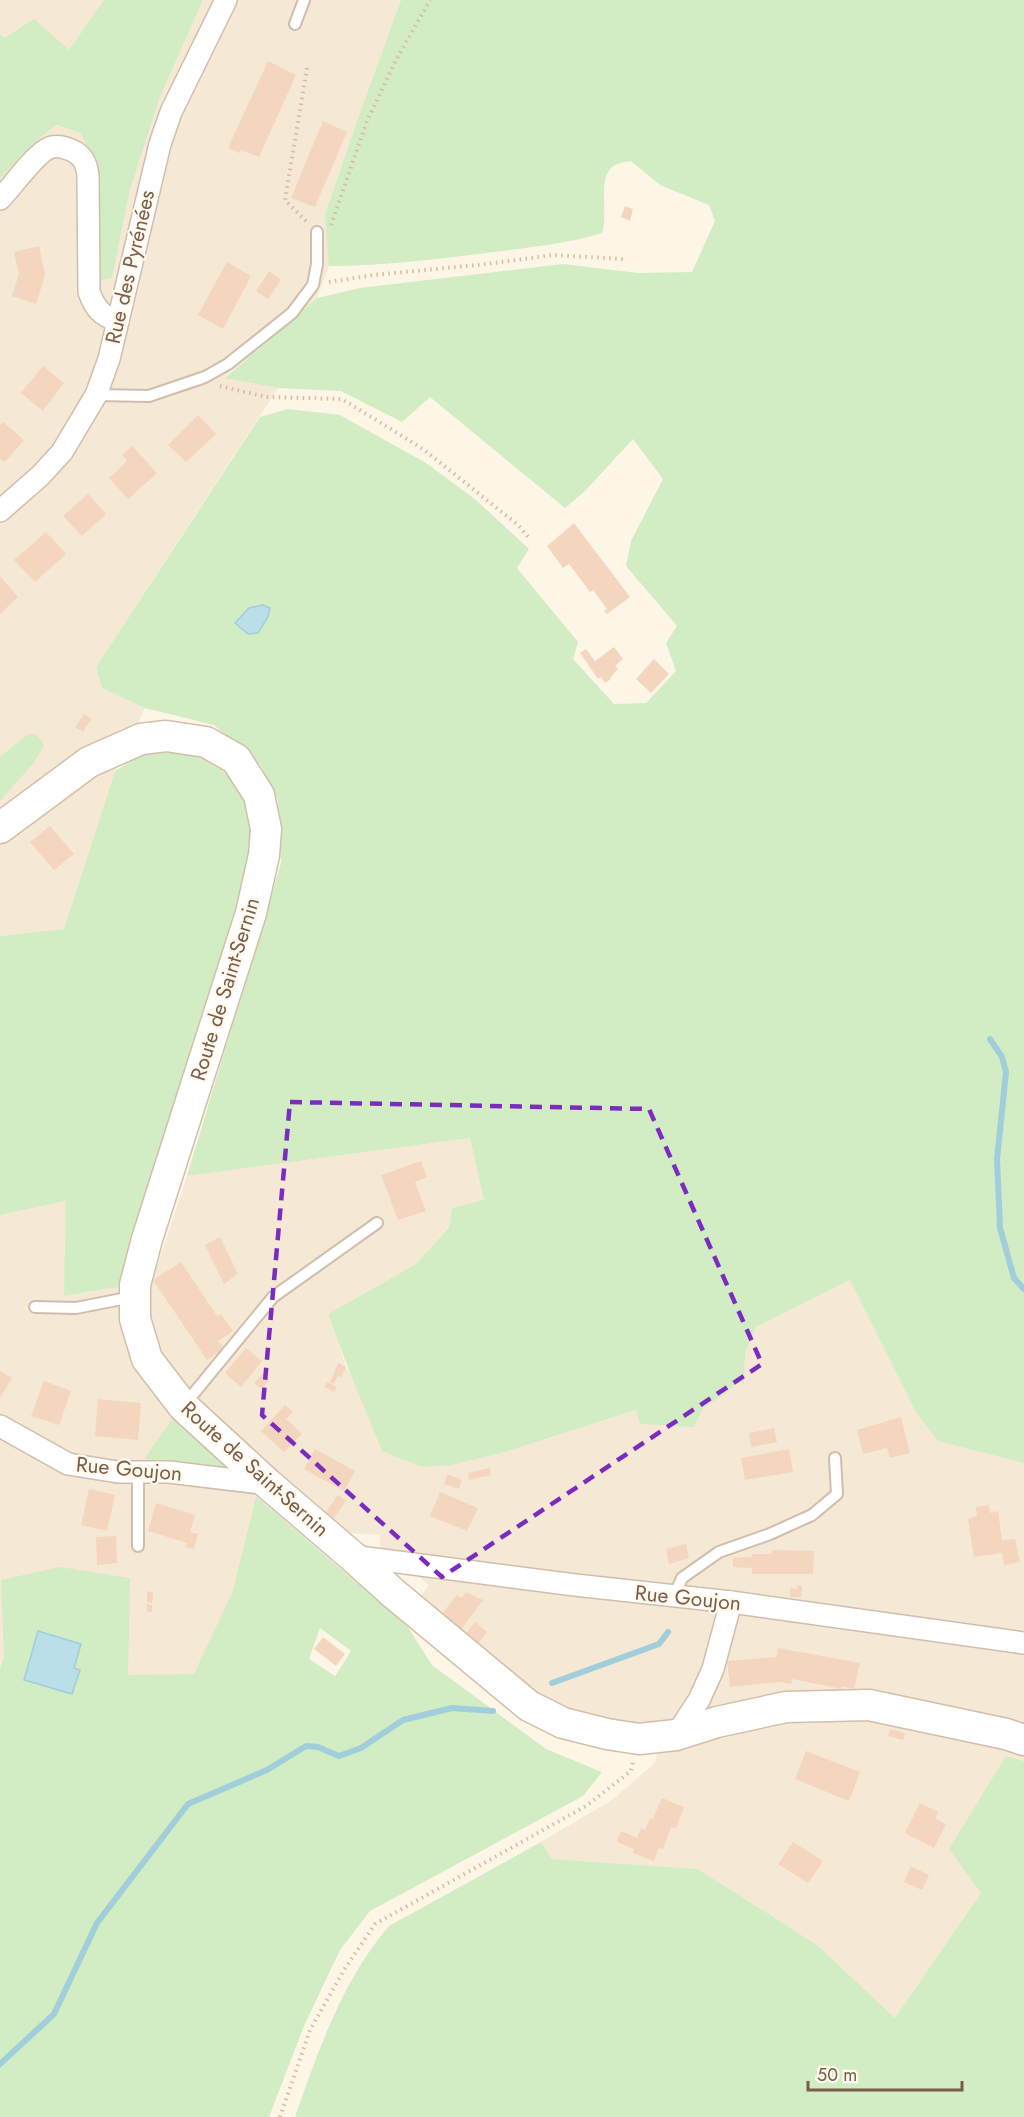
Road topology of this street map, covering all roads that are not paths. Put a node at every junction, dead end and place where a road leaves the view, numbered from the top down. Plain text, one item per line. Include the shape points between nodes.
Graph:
1 (226, 0) edge
2 (304, 0) edge
3 (295, 24) dead end
4 (0, 199) edge
5 (317, 232) road end
6 (118, 321) junction
7 (96, 395) junction
8 (0, 511) edge
9 (0, 828) edge
10 (377, 1223) dead end
11 (135, 1296) junction
12 (35, 1307) dead end
13 (183, 1406) junction
14 (0, 1426) edge
15 (835, 1458) dead end
16 (138, 1472) junction
17 (268, 1484) junction
18 (138, 1546) dead end
19 (352, 1556) junction
20 (674, 1597) junction
21 (731, 1602) junction
22 (1024, 1643) edge
23 (676, 1735) junction
24 (1024, 1740) edge

1 - 6 street, Rue des Pyrénées via 171,112 160,144
2 - 3 lane
4 - 6 street via 47,148 66,147 83,159 88,176 89,292 101,313
5 - 7 lane via 313,285 292,313 228,364 197,380 149,396
6 - 7 street, Rue des Pyrénées
7 - 8 street, Rue des Pyrénées via 62,452
9 - 11 street, Route de Saint-Sernin via 89,762 141,739 166,736 206,742 236,759 259,795 266,829 251,913 147,1239
10 - 13 lane via 273,1297
11 - 12 lane via 76,1308
11 - 13 street, Route de Saint-Sernin via 135,1319 147,1359
13 - 17 street, Route de Saint-Sernin
14 - 16 street, Rue Goujon via 68,1464
15 - 20 lane via 837,1494 812,1515 719,1552 682,1578
16 - 17 street, Rue Goujon
16 - 18 lane
17 - 19 street, Route de Saint-Sernin
19 - 20 street, Rue Goujon
19 - 23 street, Route de Saint-Sernin via 529,1706 563,1723 606,1734 639,1738
20 - 21 street, Rue Goujon
21 - 22 street, Rue Goujon
21 - 23 street via 713,1669
23 - 24 street, Route de Saint-Sernin via 786,1707 869,1705

